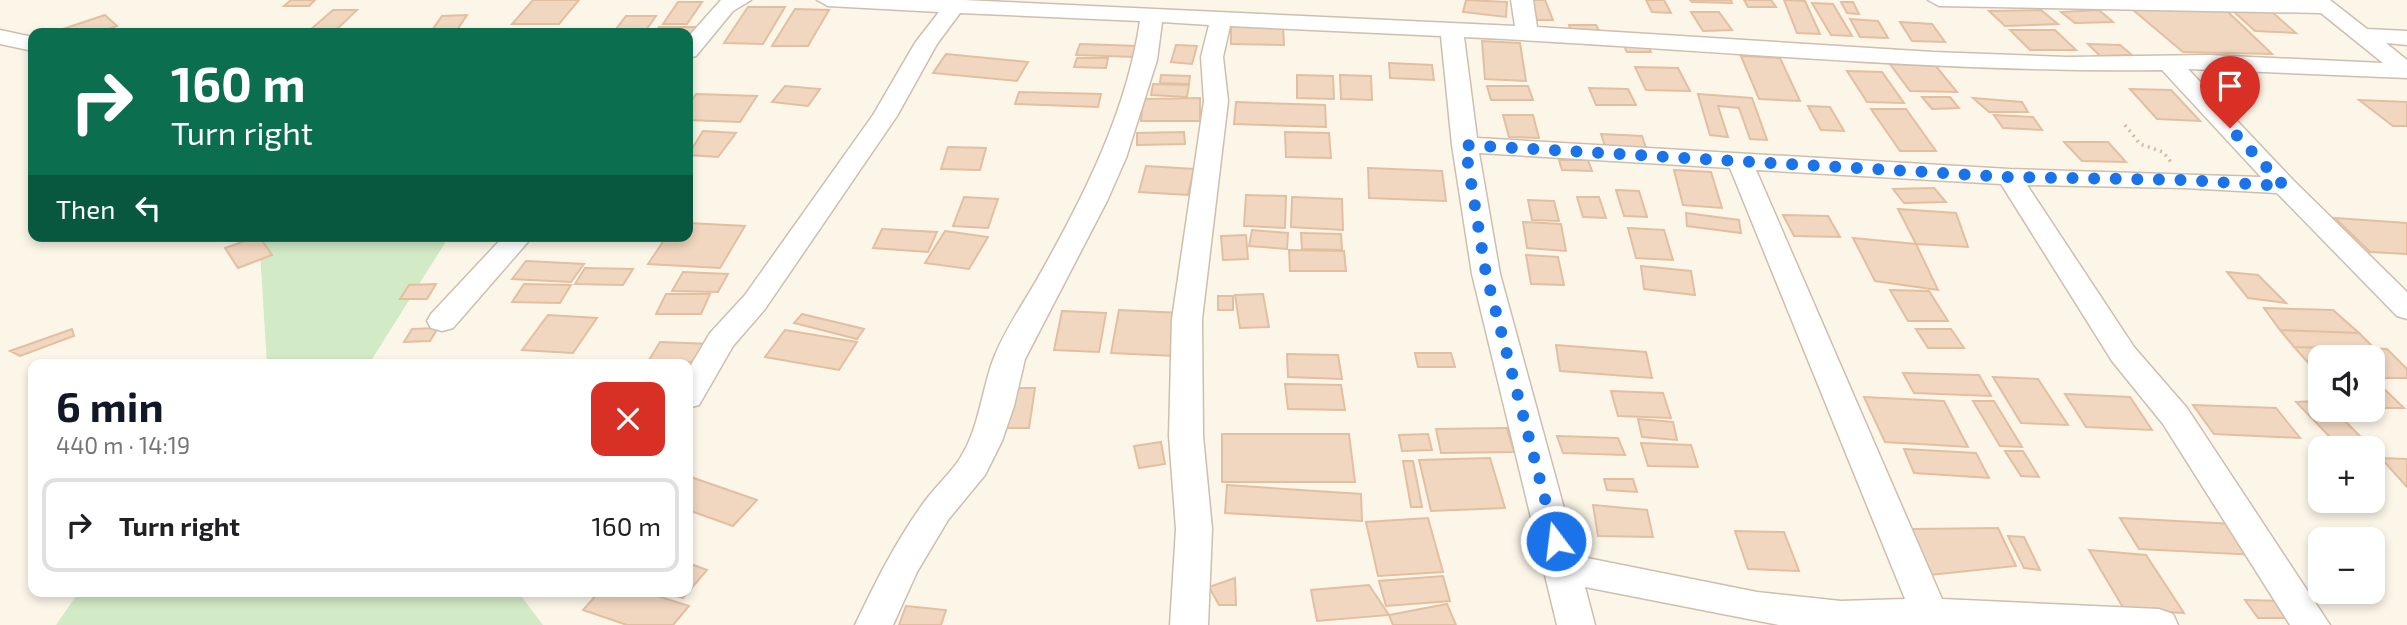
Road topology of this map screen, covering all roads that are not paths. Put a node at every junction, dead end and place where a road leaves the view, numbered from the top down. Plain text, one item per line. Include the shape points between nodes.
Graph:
1 (828, 0) edge
2 (1522, 0) edge
3 (1938, 0) edge
4 (729, 2) edge
5 (2321, 4) edge
6 (954, 6) junction
7 (1138, 12) edge
8 (1221, 19) junction
9 (1452, 32) junction
10 (1527, 34) junction
11 (2362, 35) junction
12 (0, 37) edge
13 (2407, 37) edge
14 (28, 43) edge
15 (693, 45) edge
16 (2169, 63) junction
17 (2407, 71) edge
18 (1465, 145) junction
19 (1740, 162) junction
20 (2009, 177) junction
21 (2284, 186) junction
22 (514, 242) edge
23 (2407, 309) edge
24 (442, 321) dead end
25 (693, 388) edge
26 (1563, 568) junction
27 (1930, 614) junction
28 (874, 625) edge
29 (1189, 625) edge
30 (1576, 625) edge
31 (2159, 625) edge
32 (2311, 625) edge

1 - 6 street
2 - 10 street
3 - 5 street
4 - 15 street
5 - 11 street
6 - 7 street
6 - 25 street via 926,43 885,116 755,302 721,340
7 - 8 street
7 - 28 street via 1146,60 1113,158 1009,359 998,406 973,466 936,511 901,566
8 - 9 street
8 - 29 street via 1212,57 1216,101 1187,320 1186,436 1194,529
9 - 10 street
9 - 18 street
10 - 16 street via 1933,59
11 - 13 street
11 - 17 street
12 - 14 street
16 - 17 street
16 - 21 street
18 - 19 street
18 - 26 street via 1486,274
19 - 20 street
19 - 27 street
20 - 21 street
20 - 32 street via 2100,320 2175,416
21 - 23 street
22 - 24 street
26 - 27 street via 1757,607 1841,617
26 - 30 street
27 - 31 street

